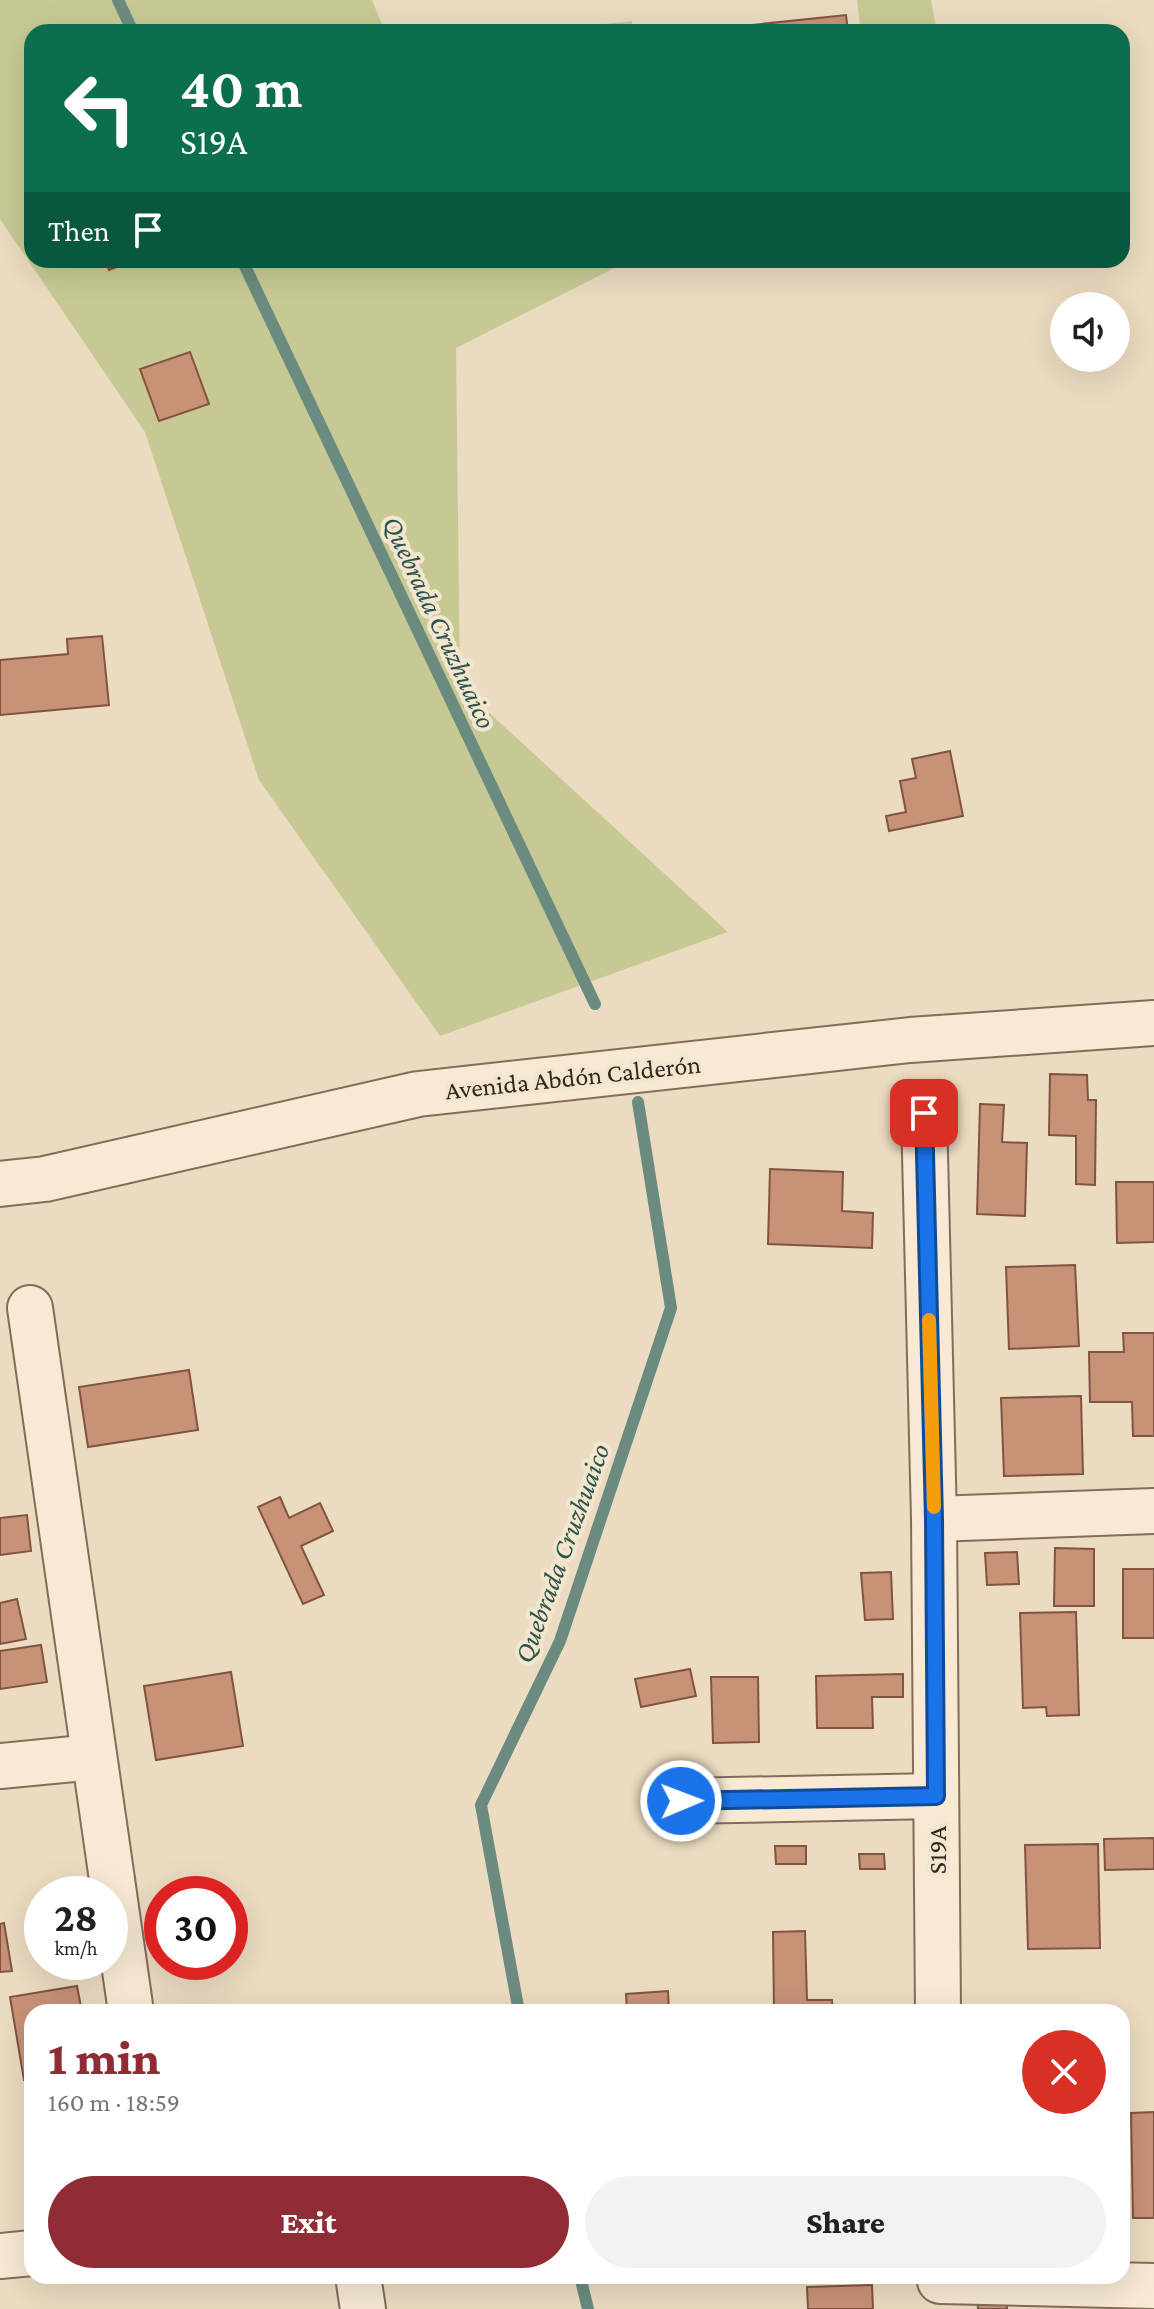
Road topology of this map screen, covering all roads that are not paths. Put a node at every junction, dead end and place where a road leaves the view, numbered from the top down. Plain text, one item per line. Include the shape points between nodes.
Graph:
1 (1154, 1023) edge
2 (924, 1113) dead end
3 (0, 1184) edge
4 (30, 1308) dead end
5 (1154, 1511) edge
6 (934, 1519) junction
7 (94, 1757) junction
8 (0, 1766) edge
9 (936, 1796) junction
10 (681, 1801) dead end
11 (130, 2004) edge
12 (938, 2004) edge
13 (24, 2254) edge
14 (0, 2256) edge
15 (359, 2284) edge
16 (1154, 2286) edge
17 (940, 2289) edge
18 (363, 2309) edge

1 - 3 street, Avenida Abdón Calderón via 910,1040 418,1094 45,1179
2 - 6 street, S19A
4 - 7 street
5 - 6 street
6 - 9 street, S19A
7 - 8 street
7 - 11 street
9 - 10 street
9 - 12 street, S19A
13 - 14 street
15 - 18 street
16 - 17 street

